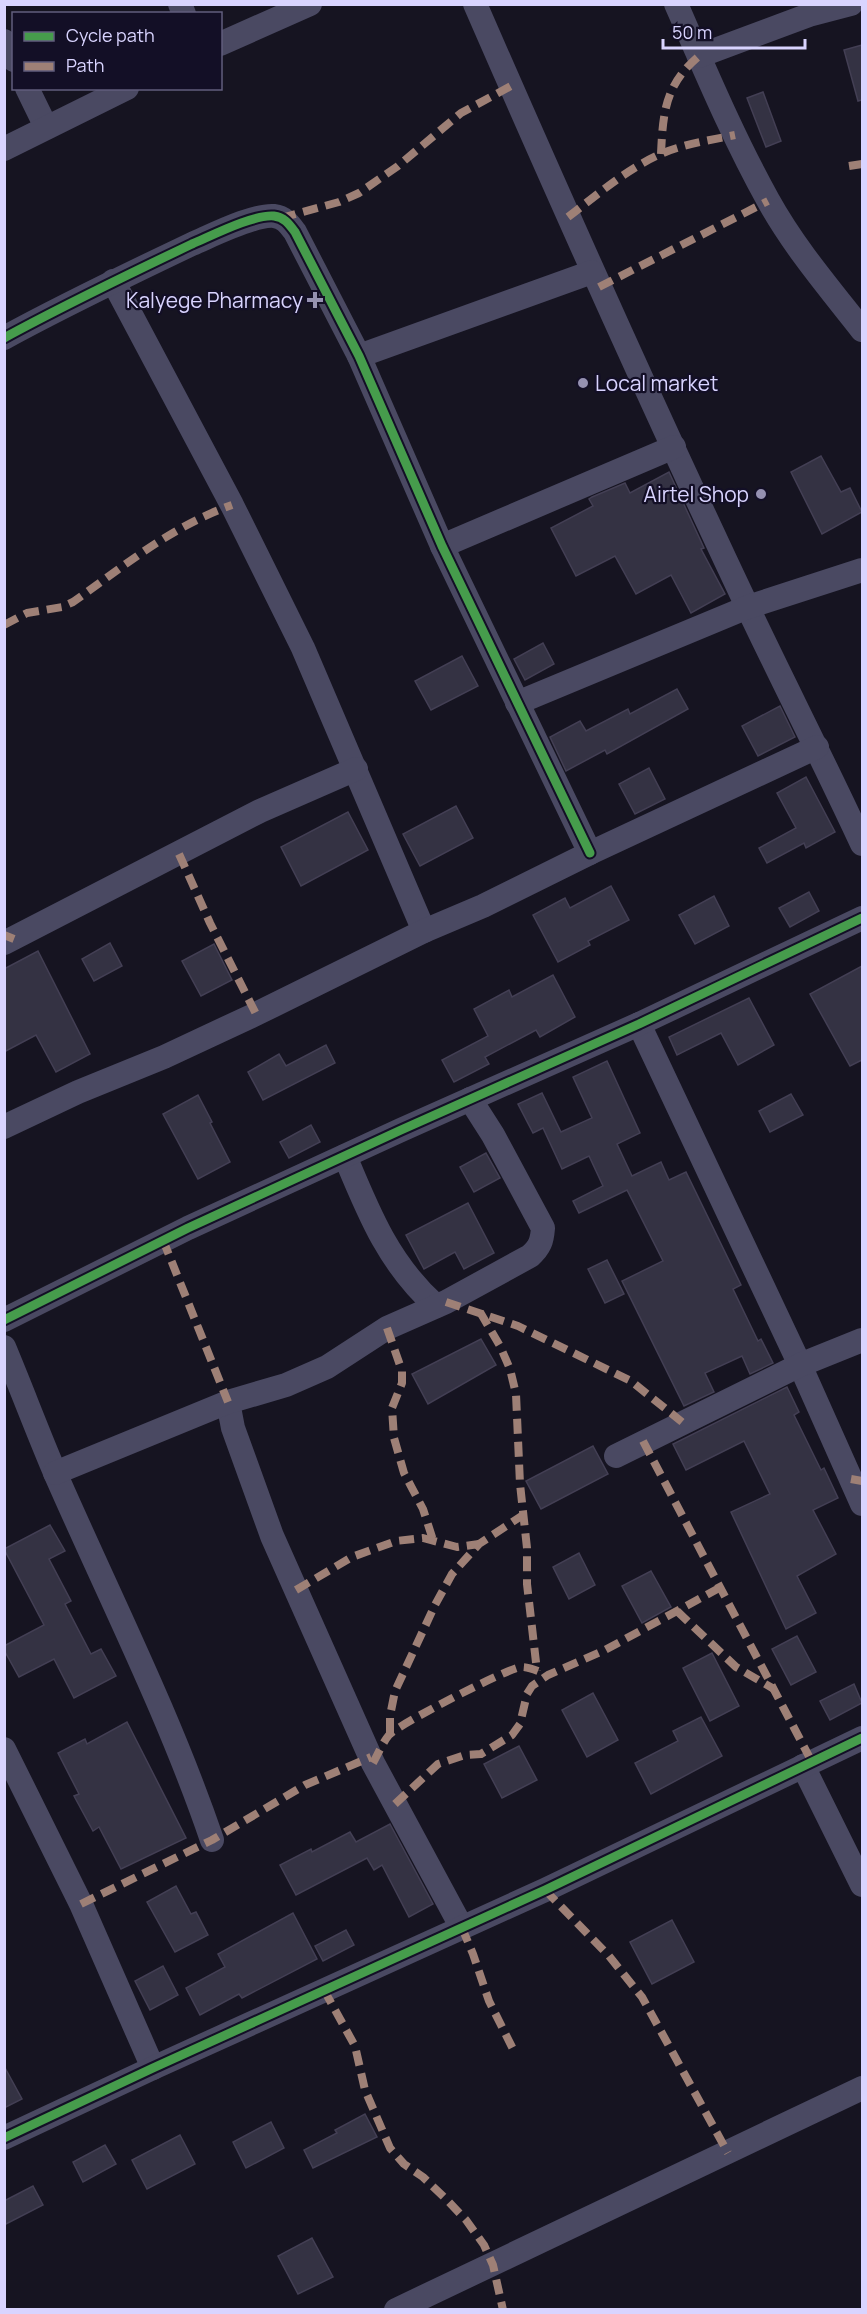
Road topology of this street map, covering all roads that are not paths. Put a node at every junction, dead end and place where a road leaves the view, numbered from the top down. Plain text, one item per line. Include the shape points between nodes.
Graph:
1 (310, 4) edge
2 (475, 4) edge
3 (676, 4) edge
4 (851, 4) edge
5 (4, 41) edge
6 (222, 43) edge
7 (12, 56) edge
8 (699, 56) junction
9 (28, 90) edge
10 (123, 90) edge
11 (46, 128) junction
12 (4, 149) edge
13 (592, 272) junction
14 (113, 281) junction
15 (862, 330) edge
16 (4, 338) edge
17 (359, 356) junction
18 (674, 447) junction
19 (442, 546) junction
20 (862, 570) edge
21 (748, 607) junction
22 (517, 703) junction
23 (818, 747) junction
24 (357, 769) junction
25 (862, 844) edge
26 (590, 853) junction
27 (862, 918) edge
28 (424, 931) junction
29 (4, 943) edge
30 (639, 1024) junction
31 (470, 1099) junction
32 (4, 1127) edge
33 (345, 1156) junction
34 (436, 1306) junction
35 (4, 1320) edge
36 (862, 1340) edge
37 (4, 1347) edge
38 (800, 1365) junction
39 (228, 1402) junction
40 (616, 1456) dead end
41 (55, 1473) junction
42 (862, 1504) edge
43 (862, 1738) edge
44 (4, 1749) edge
45 (803, 1766) junction
46 (212, 1840) dead end
47 (862, 1885) edge
48 (462, 1928) junction
49 (153, 2068) junction
50 (862, 2088) edge
51 (4, 2138) edge
52 (396, 2310) edge

1 - 6 street
2 - 13 street
3 - 8 street
4 - 8 street via 809,15
5 - 7 street
8 - 15 street via 768,201
9 - 11 street
10 - 11 street
11 - 12 street
13 - 17 street
13 - 18 street
14 - 16 street
14 - 17 street via 224,230 266,216 281,218 295,232
14 - 24 street via 232,505
17 - 19 street
18 - 19 street
18 - 21 street
19 - 22 street
20 - 21 street
21 - 22 street
21 - 23 street
22 - 26 street
23 - 25 street
23 - 26 street
24 - 28 street
24 - 29 street via 260,811
26 - 28 street
27 - 30 street
28 - 32 street via 164,1057
30 - 31 street
30 - 38 street
31 - 33 street
31 - 34 street via 543,1228 542,1239 530,1256
33 - 34 street via 370,1216 395,1261
33 - 35 street via 188,1228
34 - 39 street via 387,1328 327,1367 286,1385
36 - 38 street
37 - 41 street
38 - 40 street
38 - 42 street
39 - 41 street
39 - 48 street via 233,1428 272,1536 373,1763
41 - 46 street via 140,1661
43 - 45 street
44 - 49 street via 81,1904
45 - 47 street
45 - 48 street
48 - 49 street
49 - 51 street
50 - 52 street

